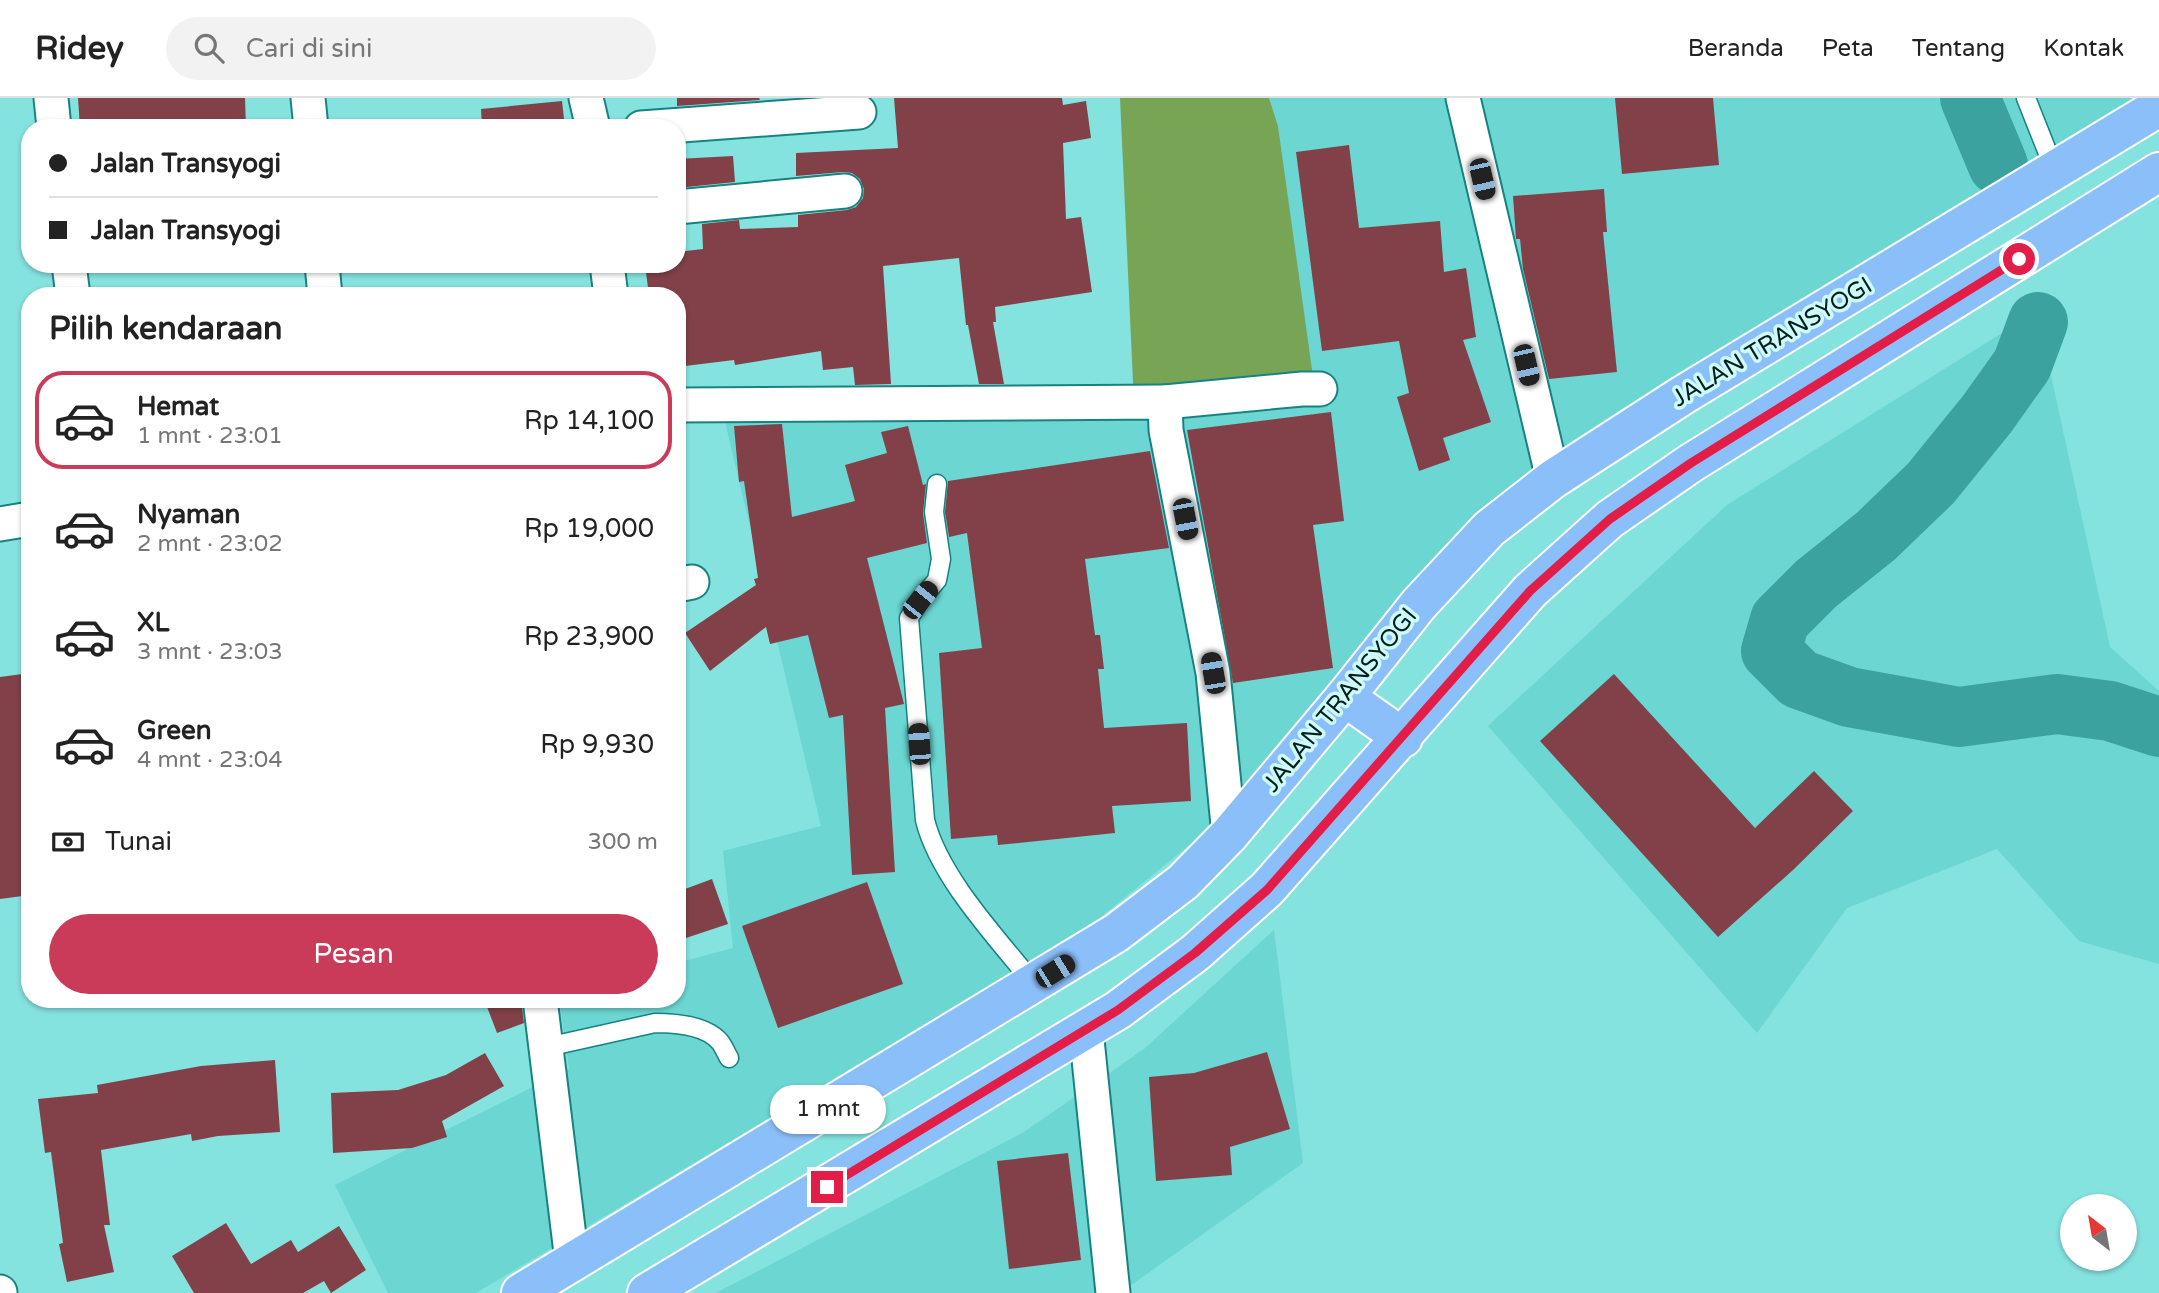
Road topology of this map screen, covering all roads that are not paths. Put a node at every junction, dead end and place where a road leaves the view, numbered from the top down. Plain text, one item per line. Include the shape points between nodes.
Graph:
1 (51, 98) edge
2 (308, 98) edge
3 (586, 98) edge
4 (1463, 98) edge
5 (2026, 98) edge
6 (2159, 107) edge
7 (859, 113) dead end
8 (53, 119) edge
9 (309, 119) edge
10 (591, 119) edge
11 (686, 125) edge
12 (2055, 171) junction
13 (2159, 172) edge
14 (845, 191) dead end
15 (686, 205) edge
16 (1320, 389) dead end
17 (1165, 402) junction
18 (686, 405) edge
19 (1553, 479) junction
20 (937, 484) dead end
21 (21, 520) edge
22 (0, 524) edge
23 (1345, 697) junction
24 (1402, 738) junction
25 (1229, 835) junction
26 (1034, 984) junction
27 (541, 1008) edge
28 (1086, 1030) junction
29 (547, 1047) junction
30 (729, 1058) dead end
31 (572, 1261) junction
32 (521, 1293) edge
33 (647, 1293) edge
34 (1113, 1293) edge

1 - 8 street
2 - 9 street
3 - 10 street
4 - 19 street
5 - 12 lane
6 - 12 highway, JALAN TRANSYOGI
7 - 11 street
12 - 19 highway, JALAN TRANSYOGI via 1683,395
13 - 24 highway via 1691,463 1610,519 1530,591
14 - 15 street
16 - 17 street
17 - 18 street
17 - 25 street via 1166,429 1213,673
19 - 23 highway, JALAN TRANSYOGI via 1489,529 1419,604
20 - 26 lane via 934,512 942,559 937,580 909,618 925,820 929,839 970,903
21 - 22 street
23 - 24 highway
23 - 25 highway, JALAN TRANSYOGI
24 - 28 highway via 1267,890 1195,953
25 - 26 highway, JALAN TRANSYOGI via 1183,882 1116,933
26 - 31 highway, JALAN TRANSYOGI
27 - 29 street
28 - 33 highway
28 - 34 street
29 - 30 lane via 673,1023 719,1041
29 - 31 street
31 - 32 highway, JALAN TRANSYOGI

